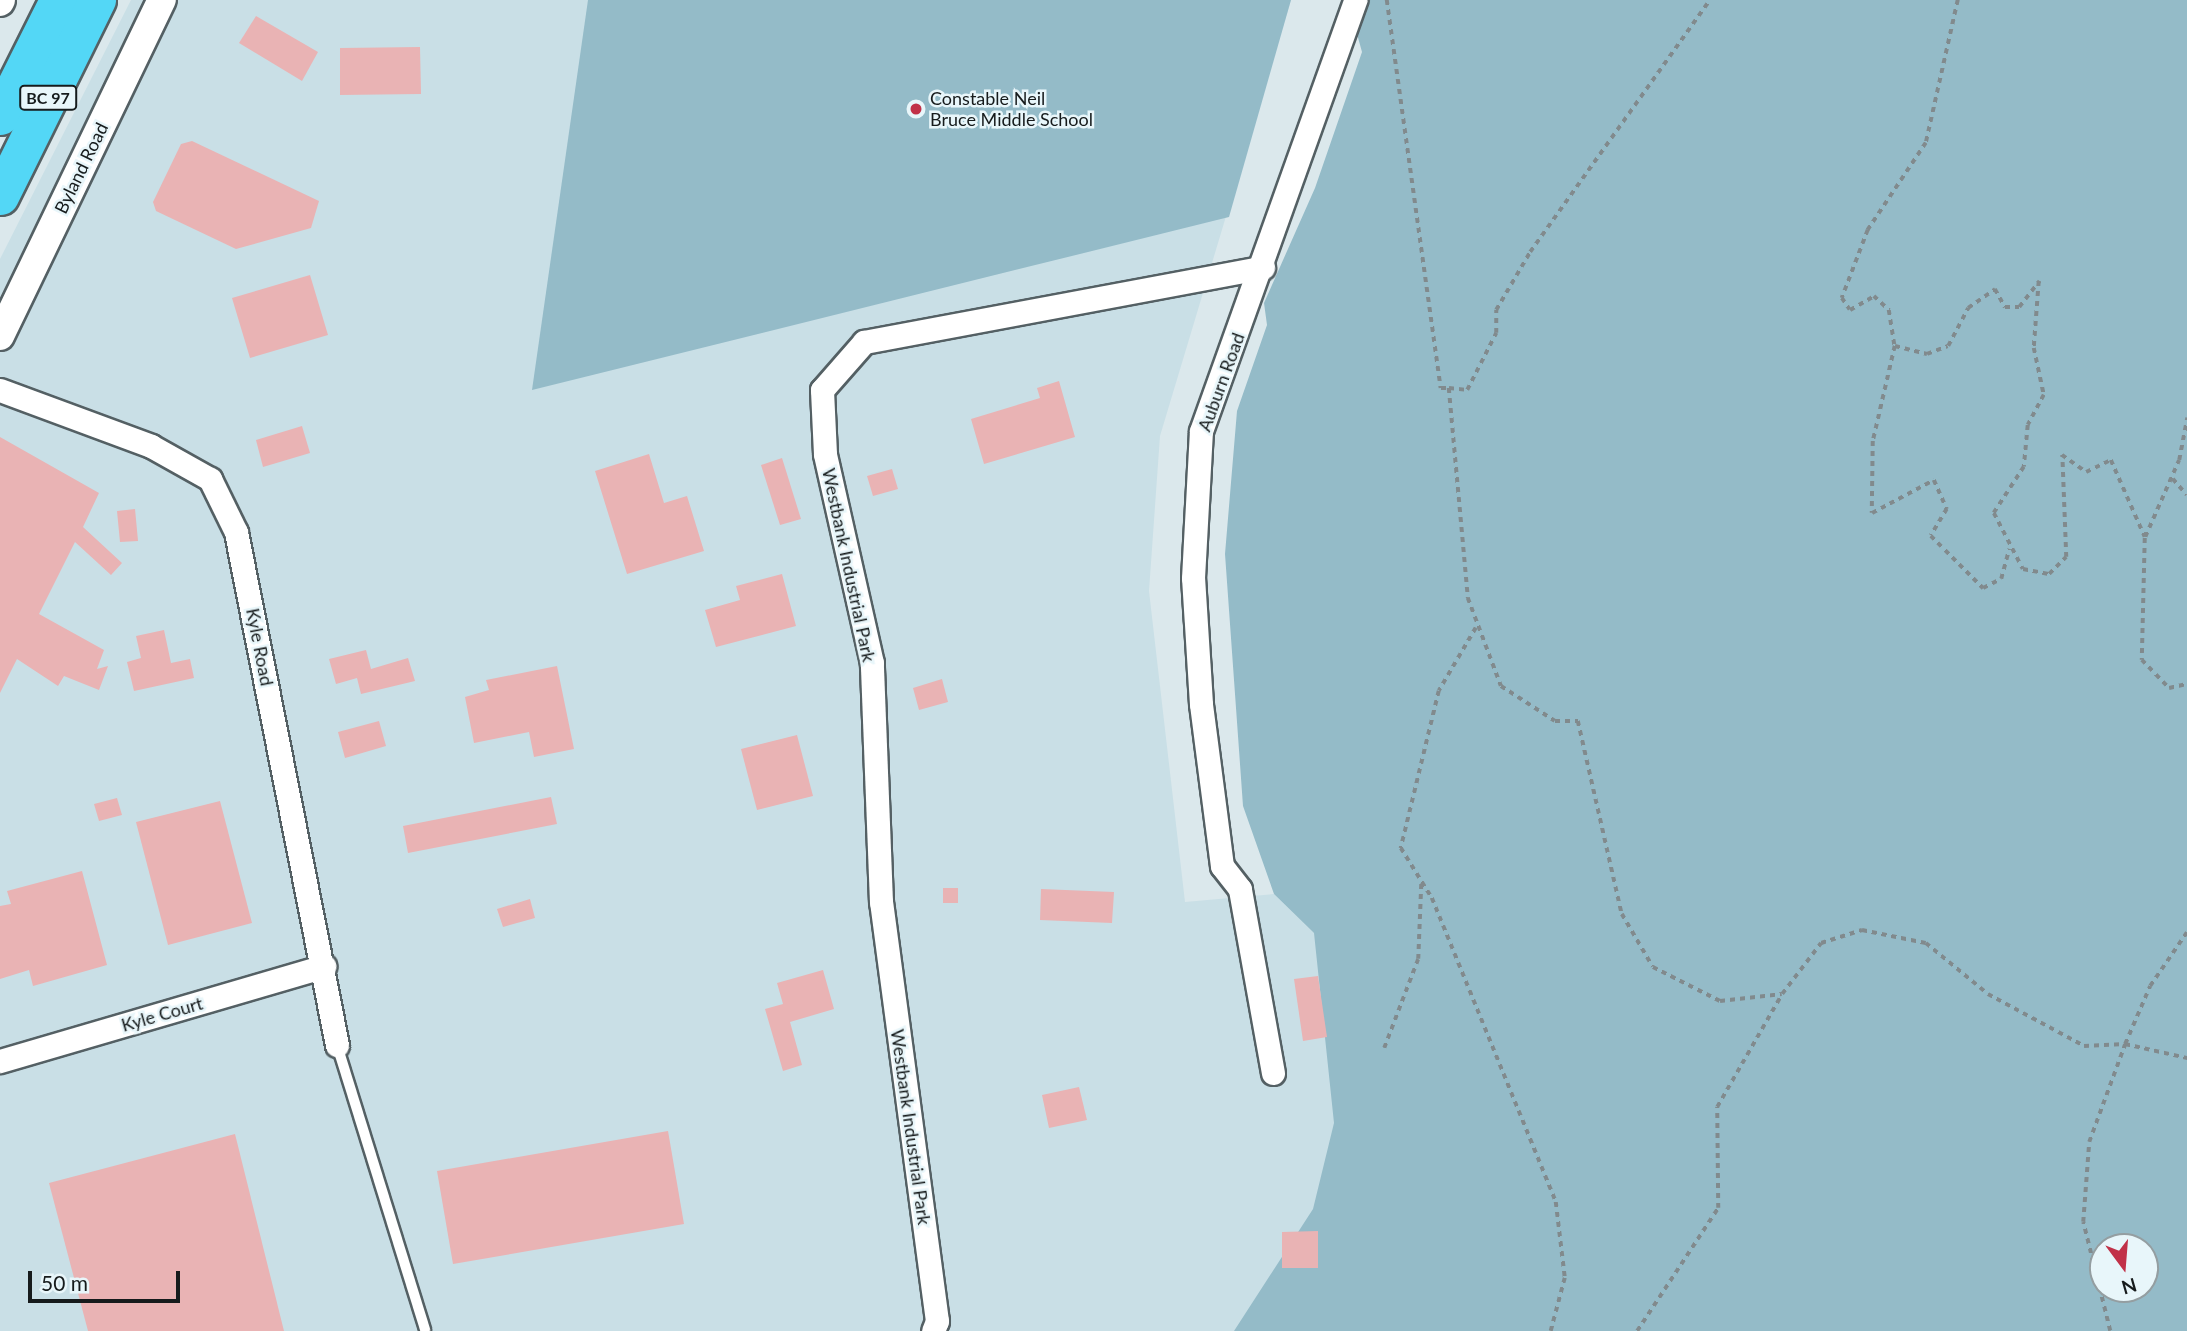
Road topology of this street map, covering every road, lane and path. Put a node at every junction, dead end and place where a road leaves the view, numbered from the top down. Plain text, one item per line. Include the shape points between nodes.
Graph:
1 (58, 0) edge
2 (97, 0) edge
3 (162, 0) edge
4 (1355, 0) edge
5 (1387, 0) edge
6 (1710, 0) edge
7 (1958, 0) edge
8 (0, 116) edge
9 (0, 195) edge
10 (1263, 267) junction
11 (0, 336) edge
12 (1895, 346) junction
13 (1449, 388) junction
14 (0, 390) edge
15 (2187, 418) edge
16 (2172, 478) junction
17 (2187, 495) edge
18 (2146, 537) junction
19 (2009, 549) junction
20 (1476, 628) junction
21 (2187, 684) edge
22 (1421, 881) junction
23 (2187, 932) edge
24 (324, 966) junction
25 (1782, 994) junction
26 (2125, 1044) junction
27 (337, 1045) joint
28 (1384, 1048) dead end
29 (2187, 1058) edge
30 (0, 1061) edge
31 (1273, 1073) dead end
32 (425, 1329) edge
33 (933, 1331) edge
34 (1551, 1331) edge
35 (1637, 1331) edge
36 (2110, 1331) edge

1 - 8 highway, BC 97
2 - 9 highway, BC 97
3 - 11 street, Byland Road
4 - 10 street, Auburn Road
5 - 13 path via 1440,388
6 - 13 path via 1530,252 1496,310 1496,333 1466,390
7 - 12 path via 1926,143 1868,230 1842,298 1850,310 1874,296 1889,310
10 - 31 street, Auburn Road via 1201,431 1193,578 1222,866 1240,889
10 - 33 street, Westbank Industrial Park via 864,342 822,390 825,454 872,663 881,902 937,1321
12 - 19 path via 1873,441 1872,513 1934,480 1947,509 1931,536 1983,588 2001,579
12 - 19 path via 1927,354 1948,346 1968,309 1995,289 2005,307 2019,307 2039,281 2034,348 2043,395 2028,425 2024,467 1994,513
13 - 20 path via 1468,598
14 - 24 street, Kyle Road via 150,446 210,479 236,532
15 - 16 path
16 - 17 path
16 - 18 path
18 - 19 path via 2110,460 2087,472 2062,455 2066,557 2049,574 2023,569
18 - 21 path via 2141,660 2169,688
20 - 22 path via 1439,691 1401,848
20 - 25 path via 1501,686 1555,721 1578,721 1622,914 1653,967 1720,1001
22 - 28 path via 1418,959
22 - 34 path via 1556,1202 1565,1278
23 - 26 path via 2150,986
24 - 27 street, Kyle Road
24 - 30 street, Kyle Court
25 - 26 path via 1821,943 1862,930 1926,943 1988,995 2084,1046
25 - 35 path via 1717,1107 1718,1208
26 - 29 path
26 - 36 path via 2089,1142 2083,1222
27 - 32 lane

